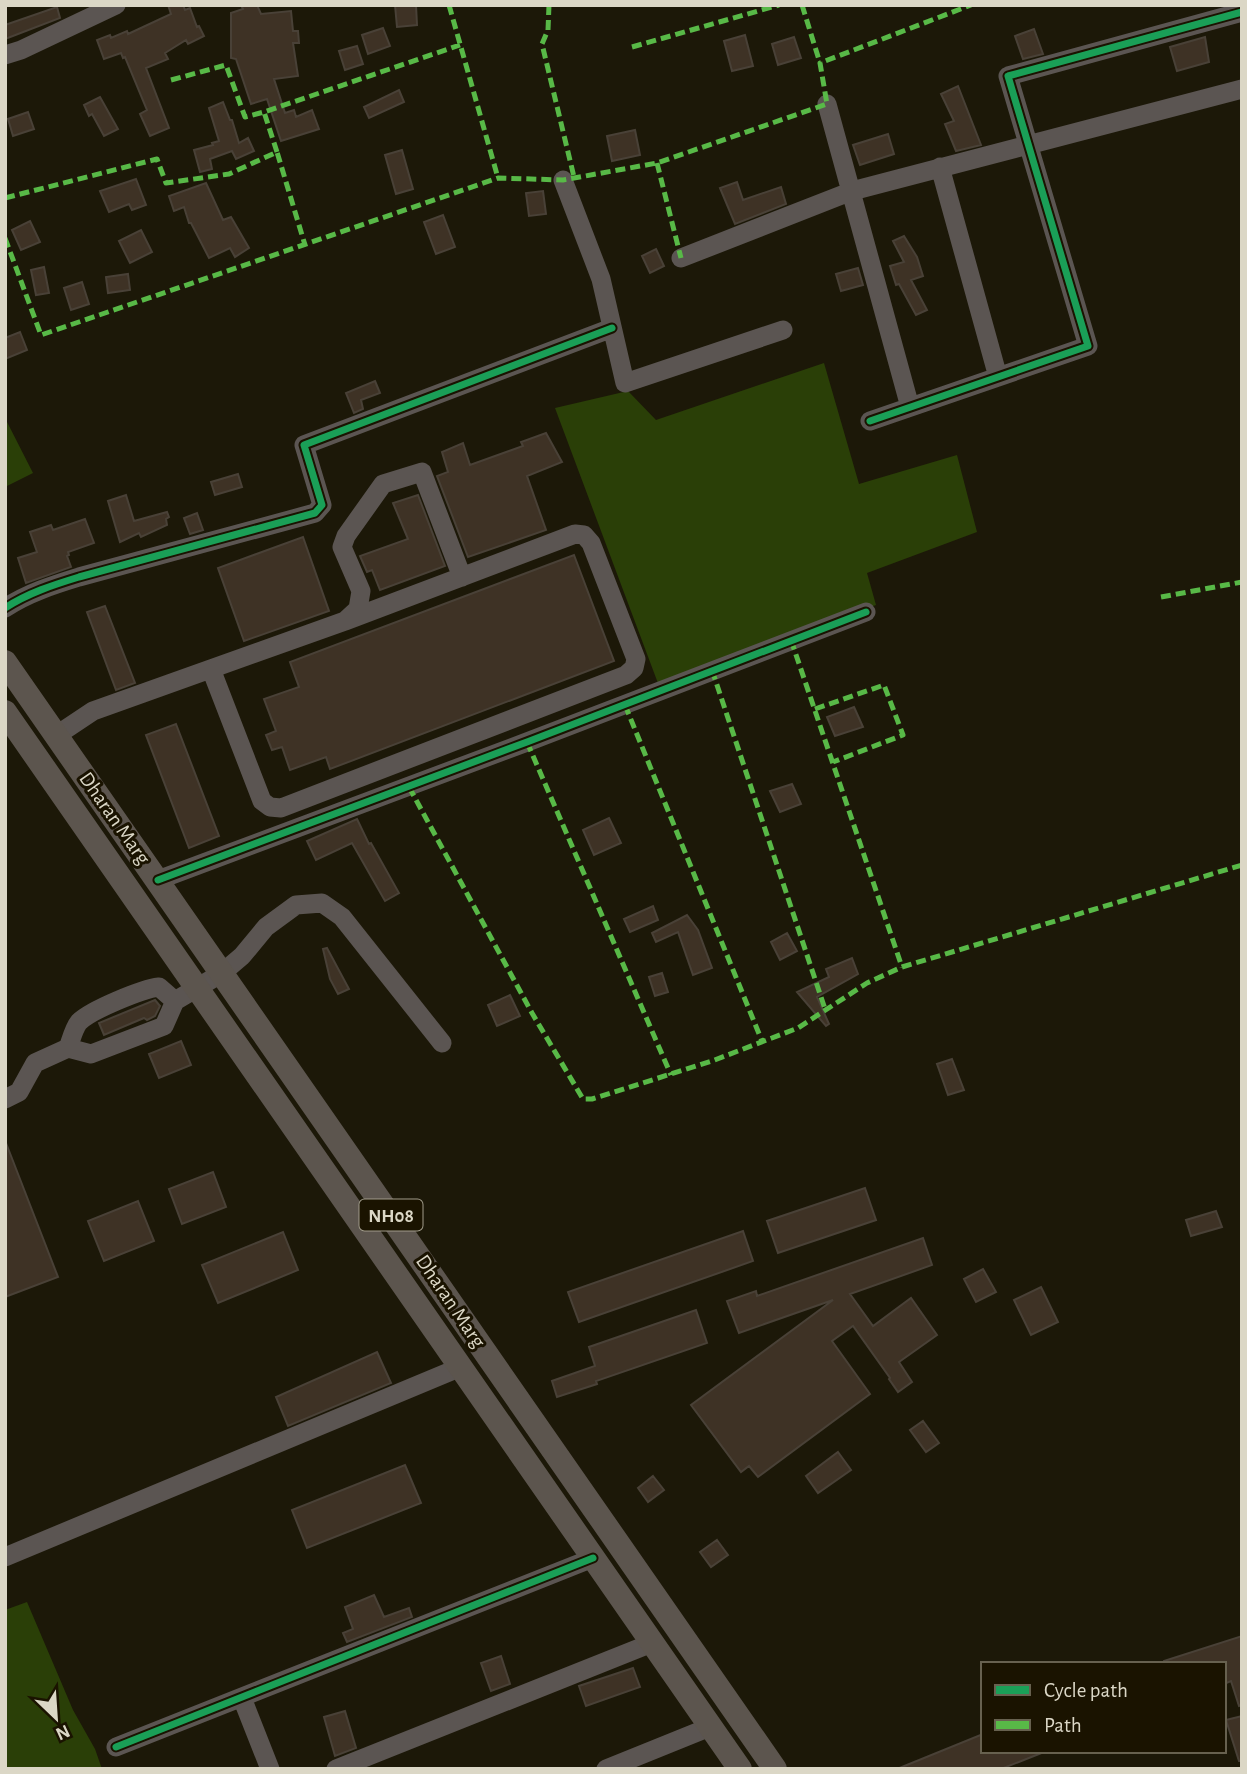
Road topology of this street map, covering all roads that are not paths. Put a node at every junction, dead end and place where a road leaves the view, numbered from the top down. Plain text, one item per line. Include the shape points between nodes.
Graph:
1 (116, 5) edge
2 (1242, 12) edge
3 (5, 55) edge
4 (1242, 89) edge
5 (827, 104) dead end
6 (1028, 144) junction
7 (940, 167) junction
8 (563, 180) dead end
9 (852, 191) junction
10 (681, 258) dead end
11 (612, 328) junction
12 (783, 330) dead end
13 (998, 377) junction
14 (910, 407) junction
15 (870, 421) dead end
16 (462, 577) junction
17 (5, 608) edge
18 (866, 612) dead end
19 (345, 621) junction
20 (5, 662) edge
21 (211, 669) junction
22 (5, 712) edge
23 (57, 735) junction
24 (158, 880) junction
25 (222, 973) junction
26 (198, 989) junction
27 (175, 1001) junction
28 (442, 1043) dead end
29 (68, 1048) junction
30 (5, 1099) edge
31 (461, 1367) junction
32 (5, 1557) edge
33 (593, 1558) junction
34 (652, 1643) junction
35 (242, 1698) junction
36 (710, 1727) junction
37 (116, 1747) dead end
38 (270, 1769) edge
39 (336, 1769) edge
40 (606, 1769) edge
41 (740, 1769) edge
42 (775, 1769) edge

1 - 3 street
2 - 6 street via 1008,76
4 - 6 street
5 - 9 street
6 - 7 street
6 - 13 street via 1088,346
7 - 9 street
7 - 13 street
8 - 11 street via 601,279
9 - 10 street
9 - 14 street
11 - 12 street via 625,383
11 - 17 street via 304,445 322,505 315,513 46,587
13 - 14 street
14 - 15 street
16 - 19 street
16 - 19 street via 422,472 383,484 342,547 361,591 358,609
16 - 21 street via 575,534 584,535 636,659 634,668 626,675 281,808 262,801
18 - 24 street
19 - 21 street
20 - 23 main road, Dharan Marg / NH08
21 - 23 street via 93,711
22 - 26 main road, Dharan Marg / NH08
23 - 24 main road, Dharan Marg / NH08
24 - 25 main road, Dharan Marg / NH08
25 - 26 street
25 - 28 street via 266,927 296,905 322,903 342,916
25 - 42 main road, Dharan Marg / NH08
26 - 27 street
26 - 31 main road, Dharan Marg / NH08
27 - 29 street via 164,1026 91,1054
27 - 29 street via 159,987 146,989 78,1023
29 - 30 street via 35,1063 19,1092
31 - 32 street
31 - 33 main road, Dharan Marg / NH08
33 - 34 main road, Dharan Marg / NH08
33 - 35 street
34 - 36 main road, Dharan Marg / NH08
34 - 39 street
35 - 37 street
35 - 38 street
36 - 40 street
36 - 41 main road, Dharan Marg / NH08

